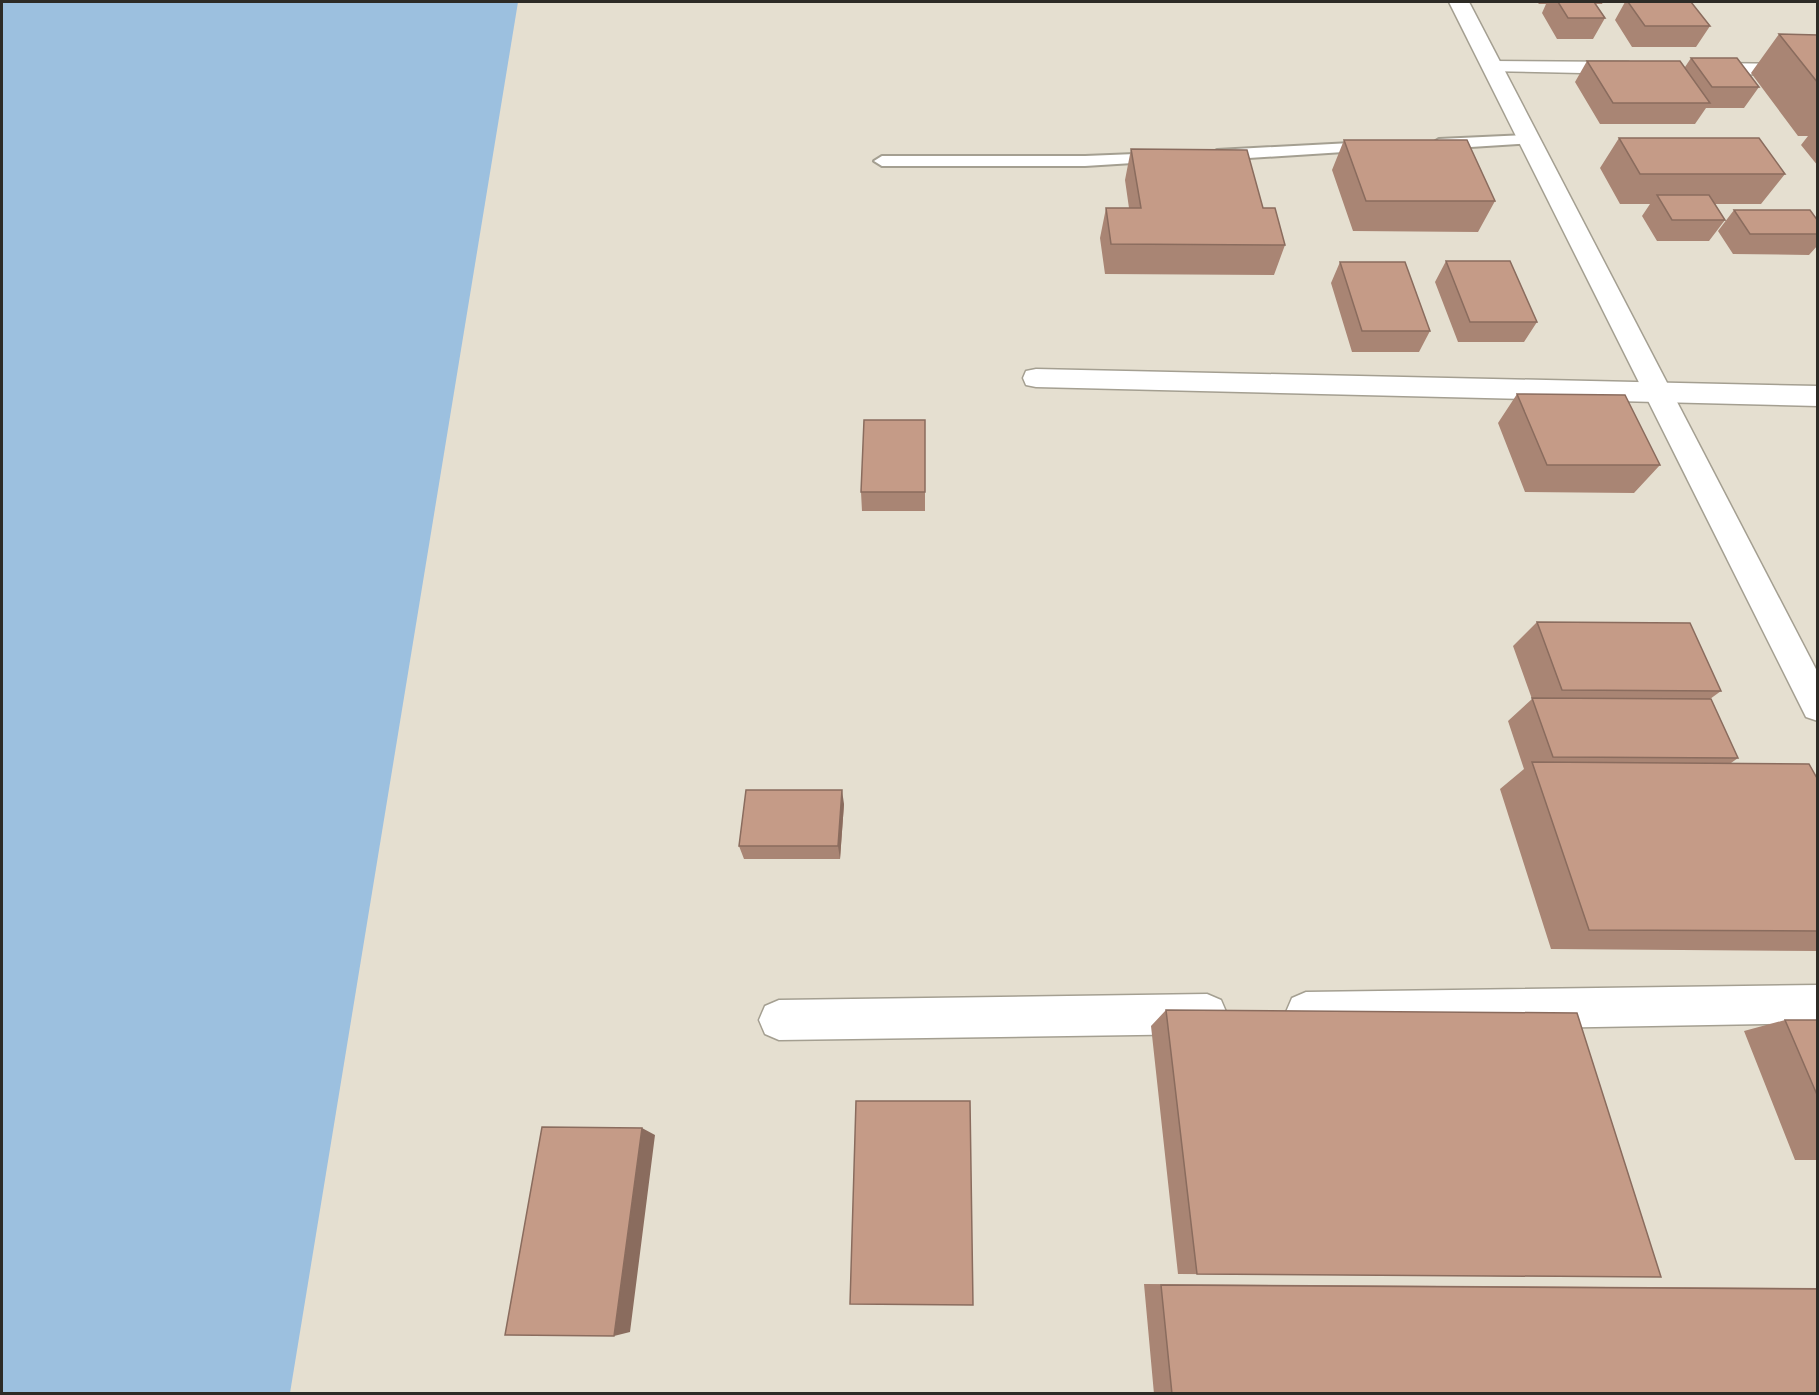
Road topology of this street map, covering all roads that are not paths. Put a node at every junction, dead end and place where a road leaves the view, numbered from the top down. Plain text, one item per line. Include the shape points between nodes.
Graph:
1 (1459, 2) edge
2 (1492, 67) junction
3 (1653, 68) edge
4 (1676, 69) edge
5 (1818, 70) edge
6 (1527, 140) junction
7 (1421, 145) edge
8 (1386, 147) edge
9 (1200, 156) edge
10 (1177, 157) edge
11 (882, 161) dead end
12 (1036, 378) dead end
13 (1658, 392) junction
14 (1818, 396) edge
15 (1818, 706) edge
16 (1818, 1004) edge
17 (779, 1020) dead end

1 - 2 street
2 - 3 street
2 - 6 street
4 - 5 street
6 - 7 lane
6 - 13 street
8 - 9 lane
10 - 11 lane
12 - 13 street
13 - 14 street
13 - 15 street
16 - 17 street

